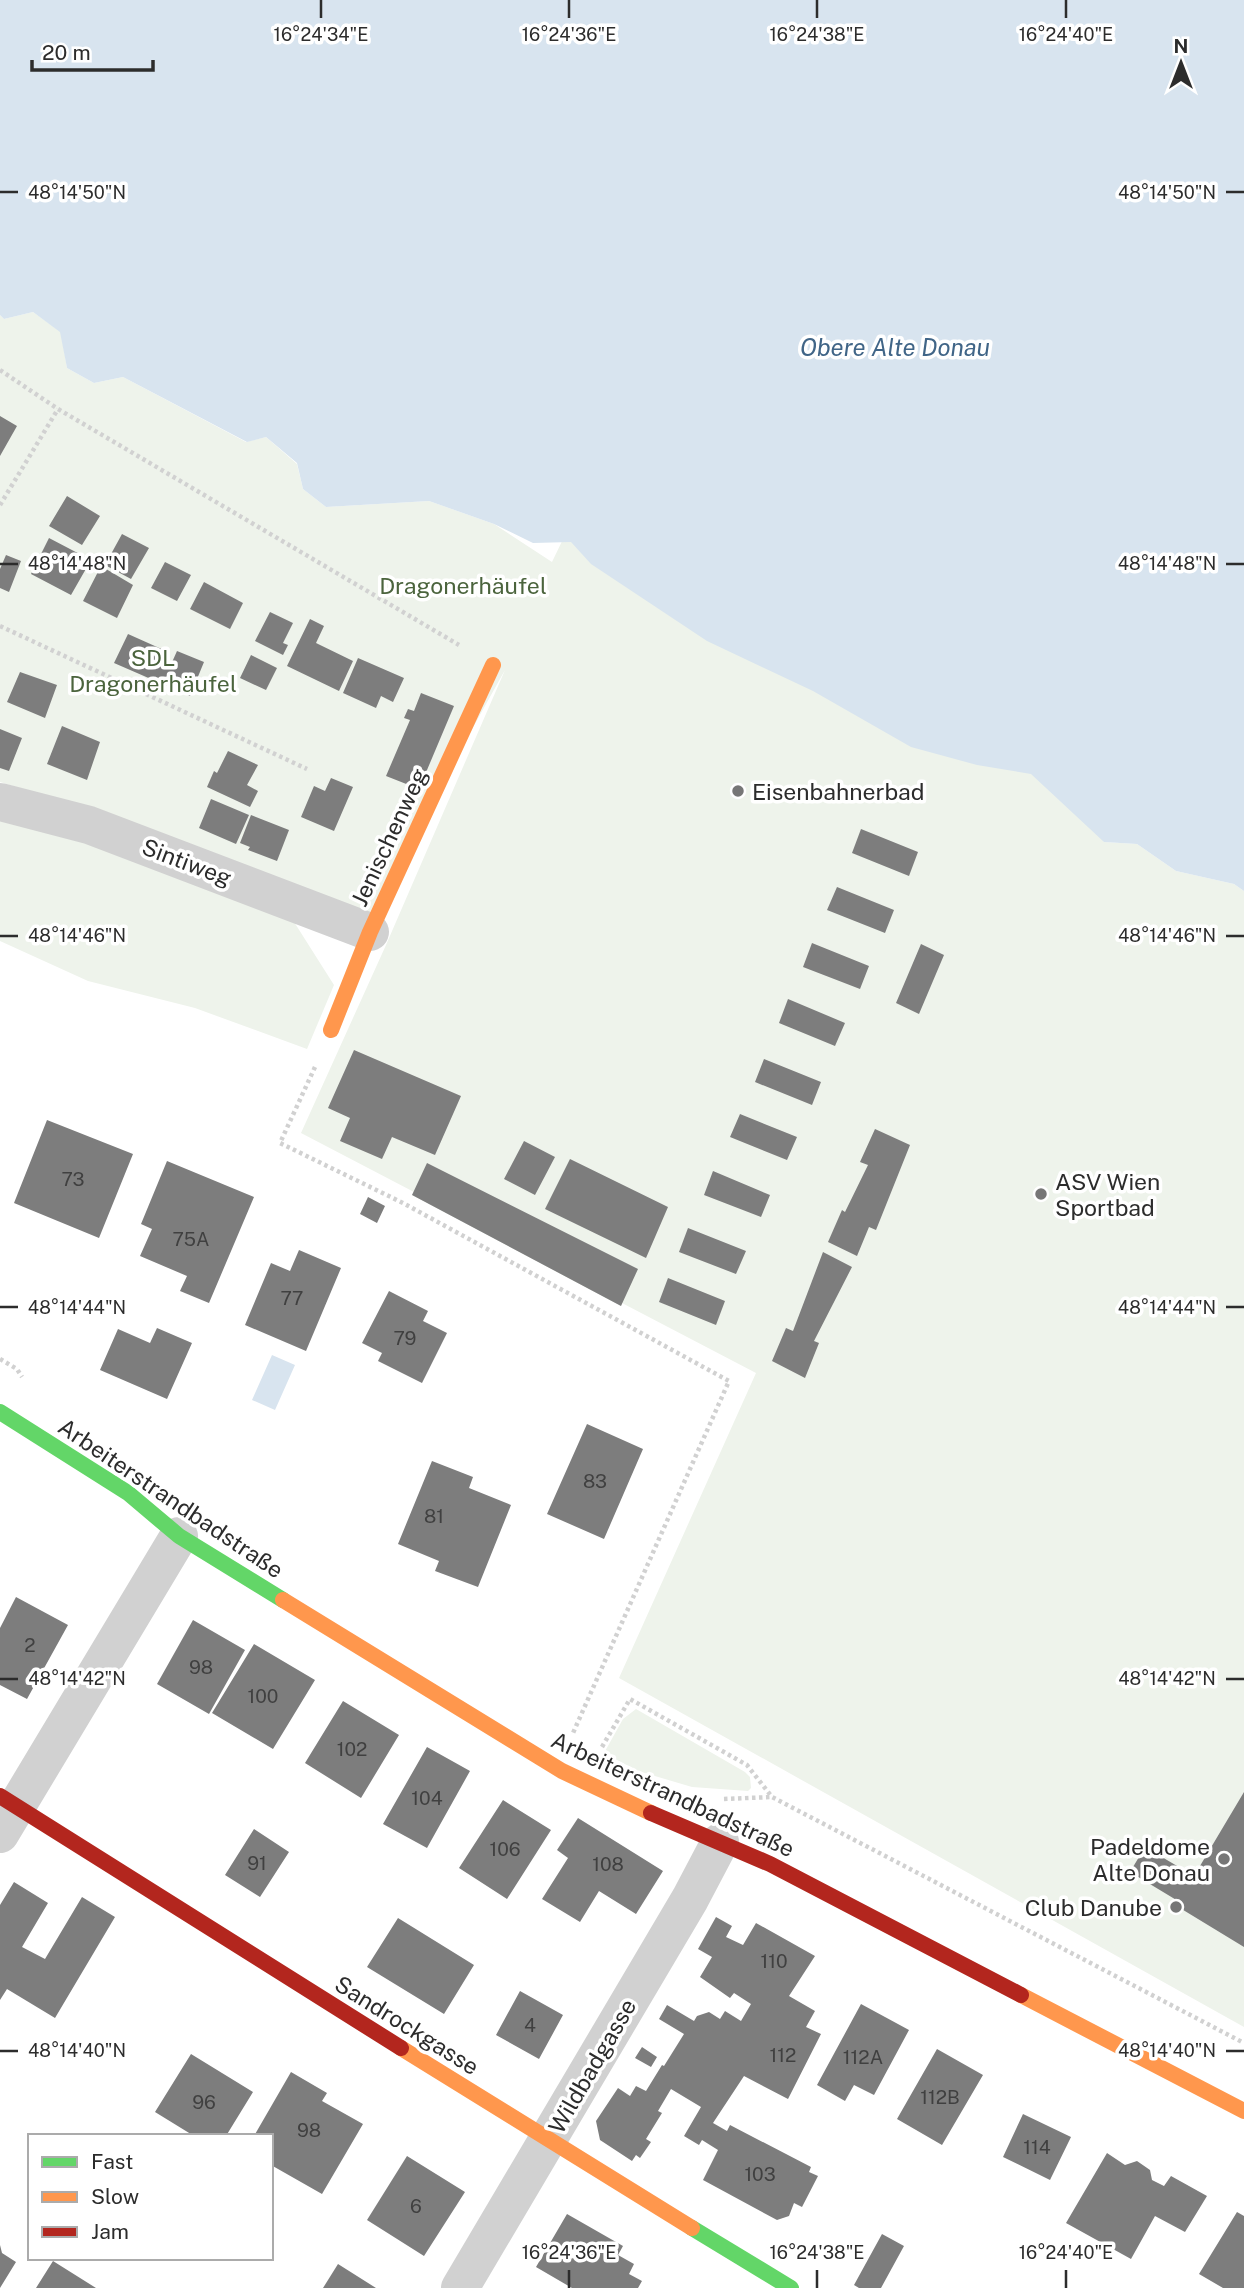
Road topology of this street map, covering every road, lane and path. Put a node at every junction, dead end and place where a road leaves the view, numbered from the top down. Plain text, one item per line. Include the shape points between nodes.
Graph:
1 (0, 370) edge
2 (58, 409) junction
3 (0, 505) edge
4 (0, 626) edge
5 (493, 665) joint
6 (307, 769) dead end
7 (0, 802) edge
8 (370, 932) junction
9 (331, 1030) joint
10 (0, 1412) edge
11 (179, 1536) junction
12 (569, 1740) dead end
13 (596, 1757) dead end
14 (5, 1812) edge
15 (720, 1842) junction
16 (1244, 2043) edge
17 (1244, 2112) edge
18 (548, 2141) junction
19 (460, 2288) edge
20 (791, 2288) edge

1 - 2 path
2 - 3 path
2 - 5 path
4 - 6 path
5 - 8 street, Jenischenweg
7 - 8 street, Sintiweg via 89,825
8 - 9 street, Jenischenweg
9 - 12 path via 280,1143 403,1203 729,1381
10 - 11 street, Arbeiterstrandbadstraße via 128,1493
11 - 14 street
11 - 15 street, Arbeiterstrandbadstraße via 562,1771
13 - 16 path via 630,1699 747,1765 772,1797
14 - 18 street, Sandrockgasse
15 - 17 street, Arbeiterstrandbadstraße via 789,1873
15 - 18 street, Wildbadgasse
18 - 19 street, Wildbadgasse
18 - 20 street, Sandrockgasse

